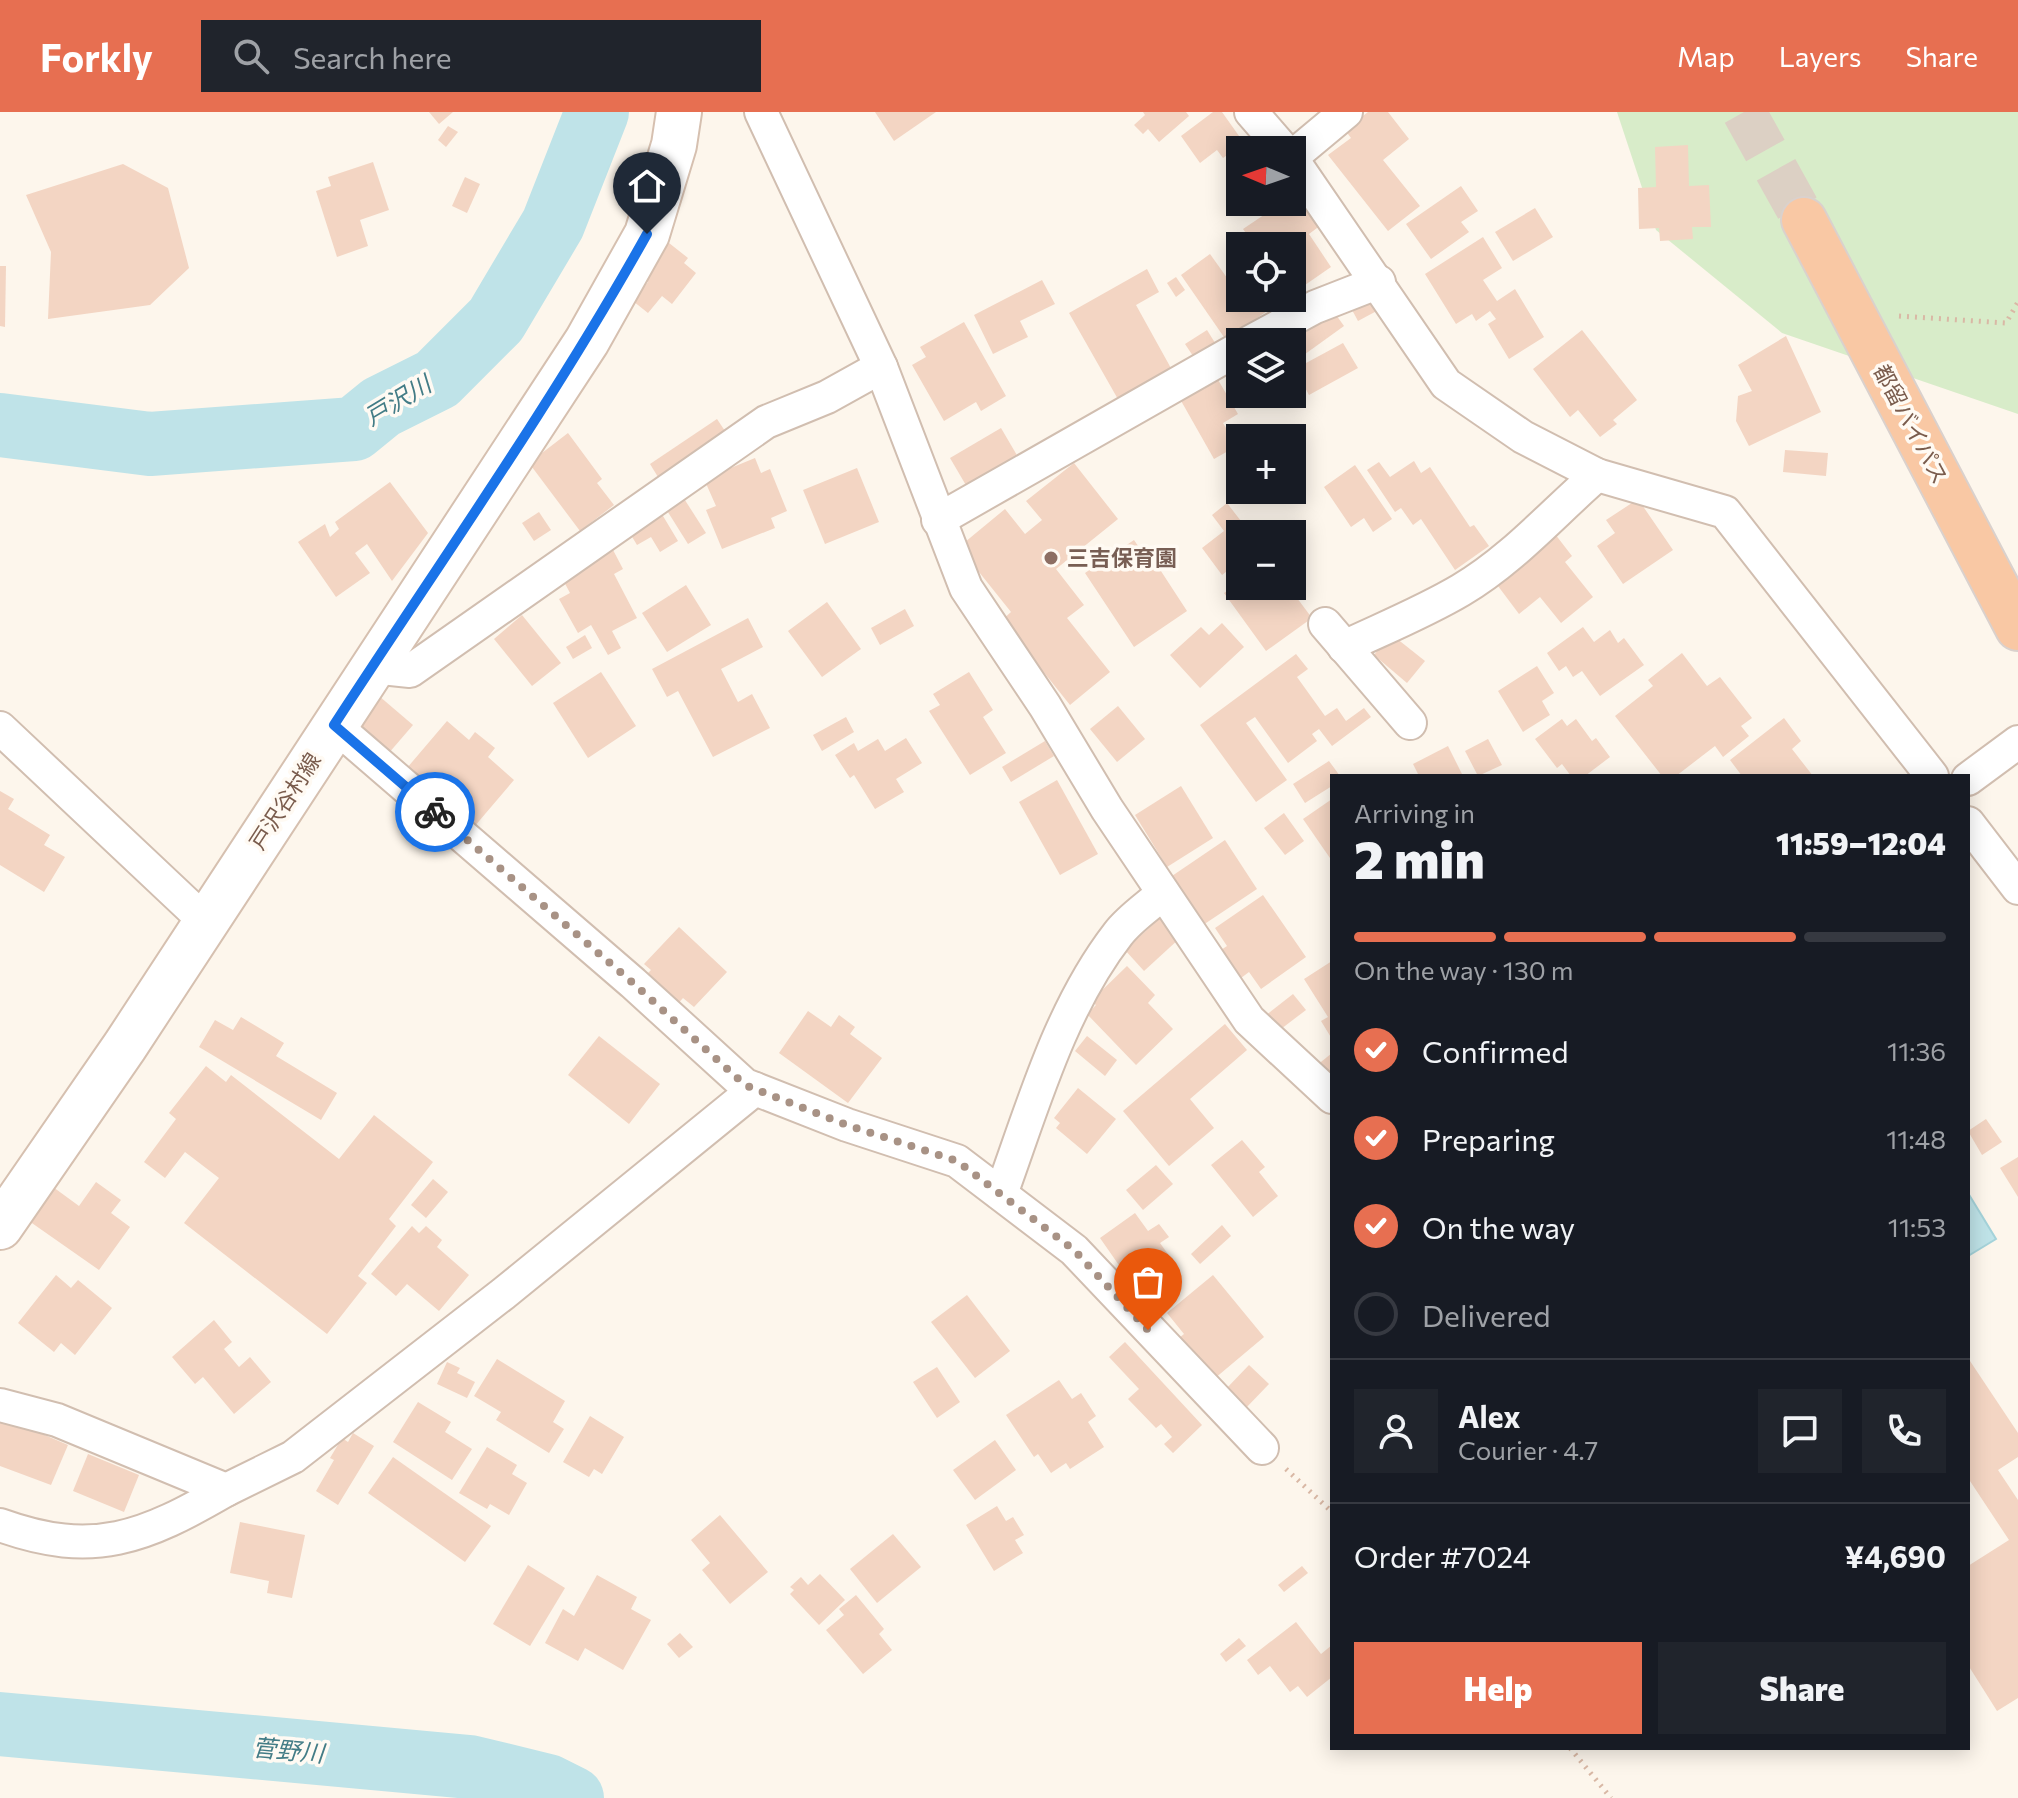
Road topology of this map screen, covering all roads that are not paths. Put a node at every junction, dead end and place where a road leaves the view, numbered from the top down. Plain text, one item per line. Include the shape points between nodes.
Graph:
1 (679, 112) edge
2 (761, 112) edge
3 (1251, 112) edge
4 (1346, 112) edge
5 (1272, 136) edge
6 (1306, 146) edge
7 (1306, 178) edge
8 (1804, 220) tunnel mouth
9 (1379, 282) junction
10 (1276, 328) edge
11 (1226, 356) edge
12 (881, 367) junction
13 (1597, 475) junction
14 (938, 520) junction
15 (2018, 628) edge
16 (372, 667) junction
17 (1410, 723) dead end
18 (334, 725) junction
19 (0, 728) edge
20 (2018, 742) edge
21 (1930, 774) edge
22 (1970, 778) edge
23 (1970, 826) edge
24 (2018, 888) edge
25 (1163, 893) junction
26 (206, 922) junction
27 (755, 1089) junction
28 (1330, 1095) edge
29 (1001, 1194) junction
30 (0, 1227) edge
31 (0, 1405) edge
32 (1262, 1448) road end
33 (226, 1490) junction
34 (0, 1525) edge

1 - 16 main road, 戸沢谷村線 via 647,234 542,413
2 - 12 street
3 - 5 street
4 - 6 street
7 - 9 street
8 - 15 highway, 都留バイパス
9 - 10 street
9 - 13 street via 1446,384 1523,437
11 - 14 street
12 - 14 street
12 - 16 street via 766,422 410,671
13 - 17 street via 1526,543 1461,590 1334,636
13 - 21 street via 1725,512
14 - 25 street via 966,588
16 - 18 main road, 戸沢谷村線
18 - 26 main road, 戸沢谷村線
18 - 27 street
19 - 26 street
20 - 22 street
23 - 24 street
25 - 28 street via 1249,1020
25 - 29 street via 1120,931 1088,978
26 - 30 main road, 戸沢谷村線
27 - 29 street via 957,1161
27 - 33 street via 293,1457
29 - 32 street via 1074,1250
31 - 33 street via 57,1420
33 - 34 street via 166,1525 100,1542 33,1537

